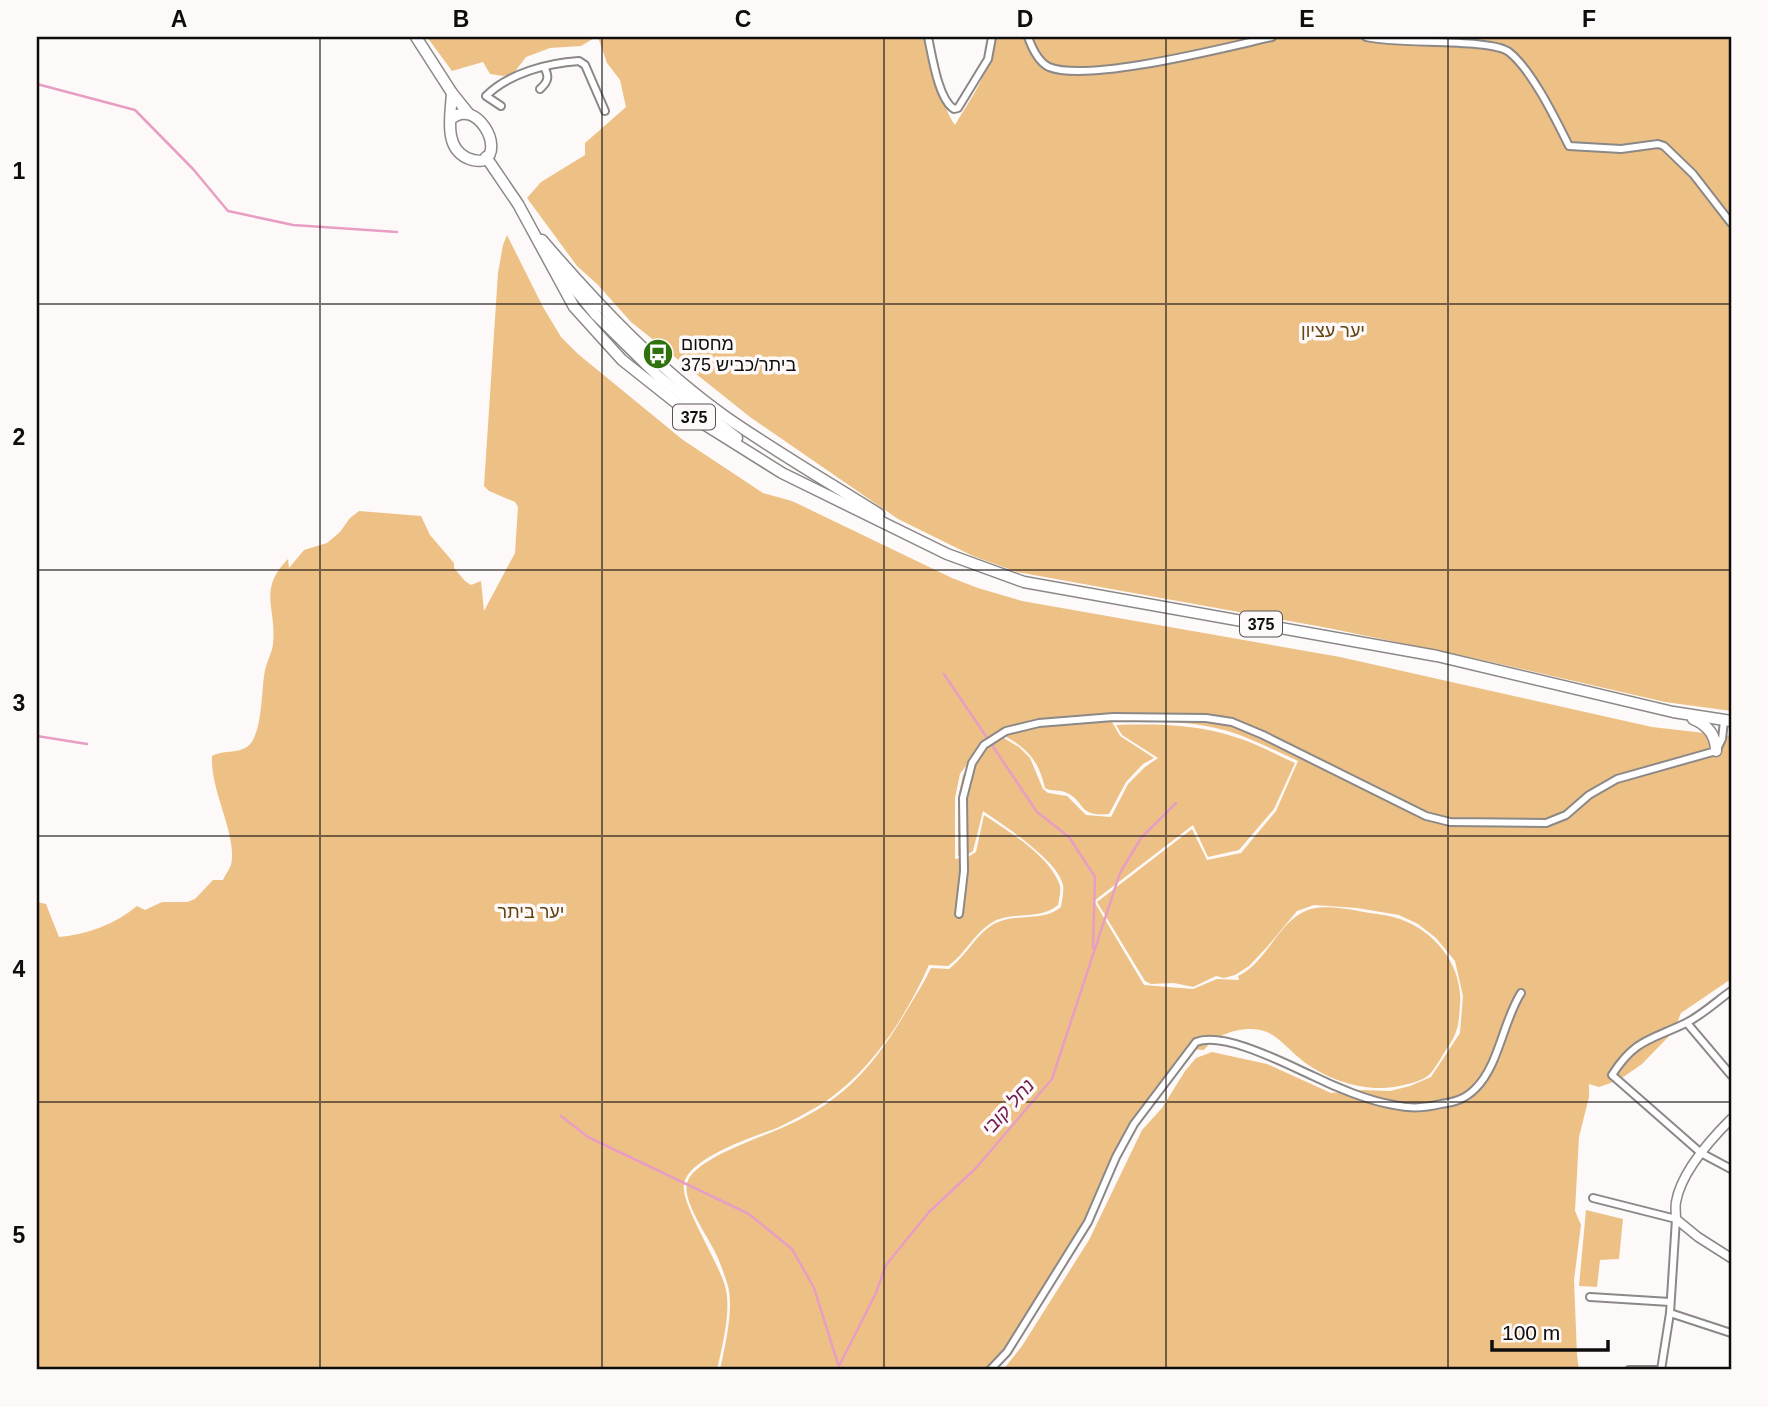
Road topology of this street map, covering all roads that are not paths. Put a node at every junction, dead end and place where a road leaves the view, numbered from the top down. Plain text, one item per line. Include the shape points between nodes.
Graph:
1 (416, 37) edge
2 (928, 37) edge
3 (992, 37) edge
4 (1028, 37) edge
5 (1272, 37) edge
6 (1366, 37) edge
7 (544, 67) junction
8 (540, 89) dead end
9 (452, 93) junction
10 (501, 106) dead end
11 (605, 111) dead end
12 (469, 114) junction
13 (451, 119) junction
14 (486, 157) junction
15 (1731, 223) edge
16 (530, 226) junction
17 (918, 539) junction
18 (1673, 712) junction
19 (1728, 721) edge
20 (1716, 751) junction
21 (959, 914) dead end
22 (1731, 991) edge
23 (1521, 993) dead end
24 (1687, 1023) junction
25 (1731, 1075) edge
26 (1731, 1119) edge
27 (1701, 1153) junction
28 (1731, 1169) edge
29 (1593, 1198) dead end
30 (1676, 1219) junction
31 (1731, 1258) edge
32 (1590, 1297) dead end
33 (1670, 1301) junction
34 (1670, 1312) junction
35 (1731, 1333) edge
36 (990, 1370) edge
37 (1629, 1370) edge
38 (1661, 1370) edge

1 - 9 main road
2 - 3 street via 947,105 954,109 988,60
4 - 5 street via 1046,66 1065,72 1113,69
6 - 15 street via 1507,50 1524,67 1569,146 1664,146
7 - 8 street via 547,83
7 - 10 street via 495,87 486,96
7 - 11 street via 557,62 585,65
9 - 12 main road
9 - 13 main road
12 - 13 main road
12 - 14 main road via 480,120 489,134 492,145
13 - 14 main road via 449,133 463,156 474,161
14 - 16 main road
16 - 17 main road via 605,310 725,416
16 - 17 main road, 375 via 542,249 596,315 659,377 782,473
17 - 18 main road, 375 via 1024,582 1437,656
18 - 19 main road, 375
18 - 20 main road via 1707,727 1716,741
19 - 20 street
20 - 21 street via 1617,779 1566,815 1546,823 1450,822 1426,816 1232,722 1113,717 1040,723 1006,731 984,745 972,763 963,798 964,871
22 - 24 street
23 - 36 street via 1476,1089 1456,1101 1420,1109 1392,1105 1327,1083 1235,1044 1196,1042 1134,1124 1088,1222 1007,1352
24 - 25 street
24 - 27 street via 1632,1048 1612,1075
26 - 27 street
27 - 28 street
27 - 30 street via 1675,1202
29 - 30 street
30 - 31 street
30 - 33 street
32 - 33 street
33 - 34 street
34 - 35 street
34 - 38 street
37 - 38 street

